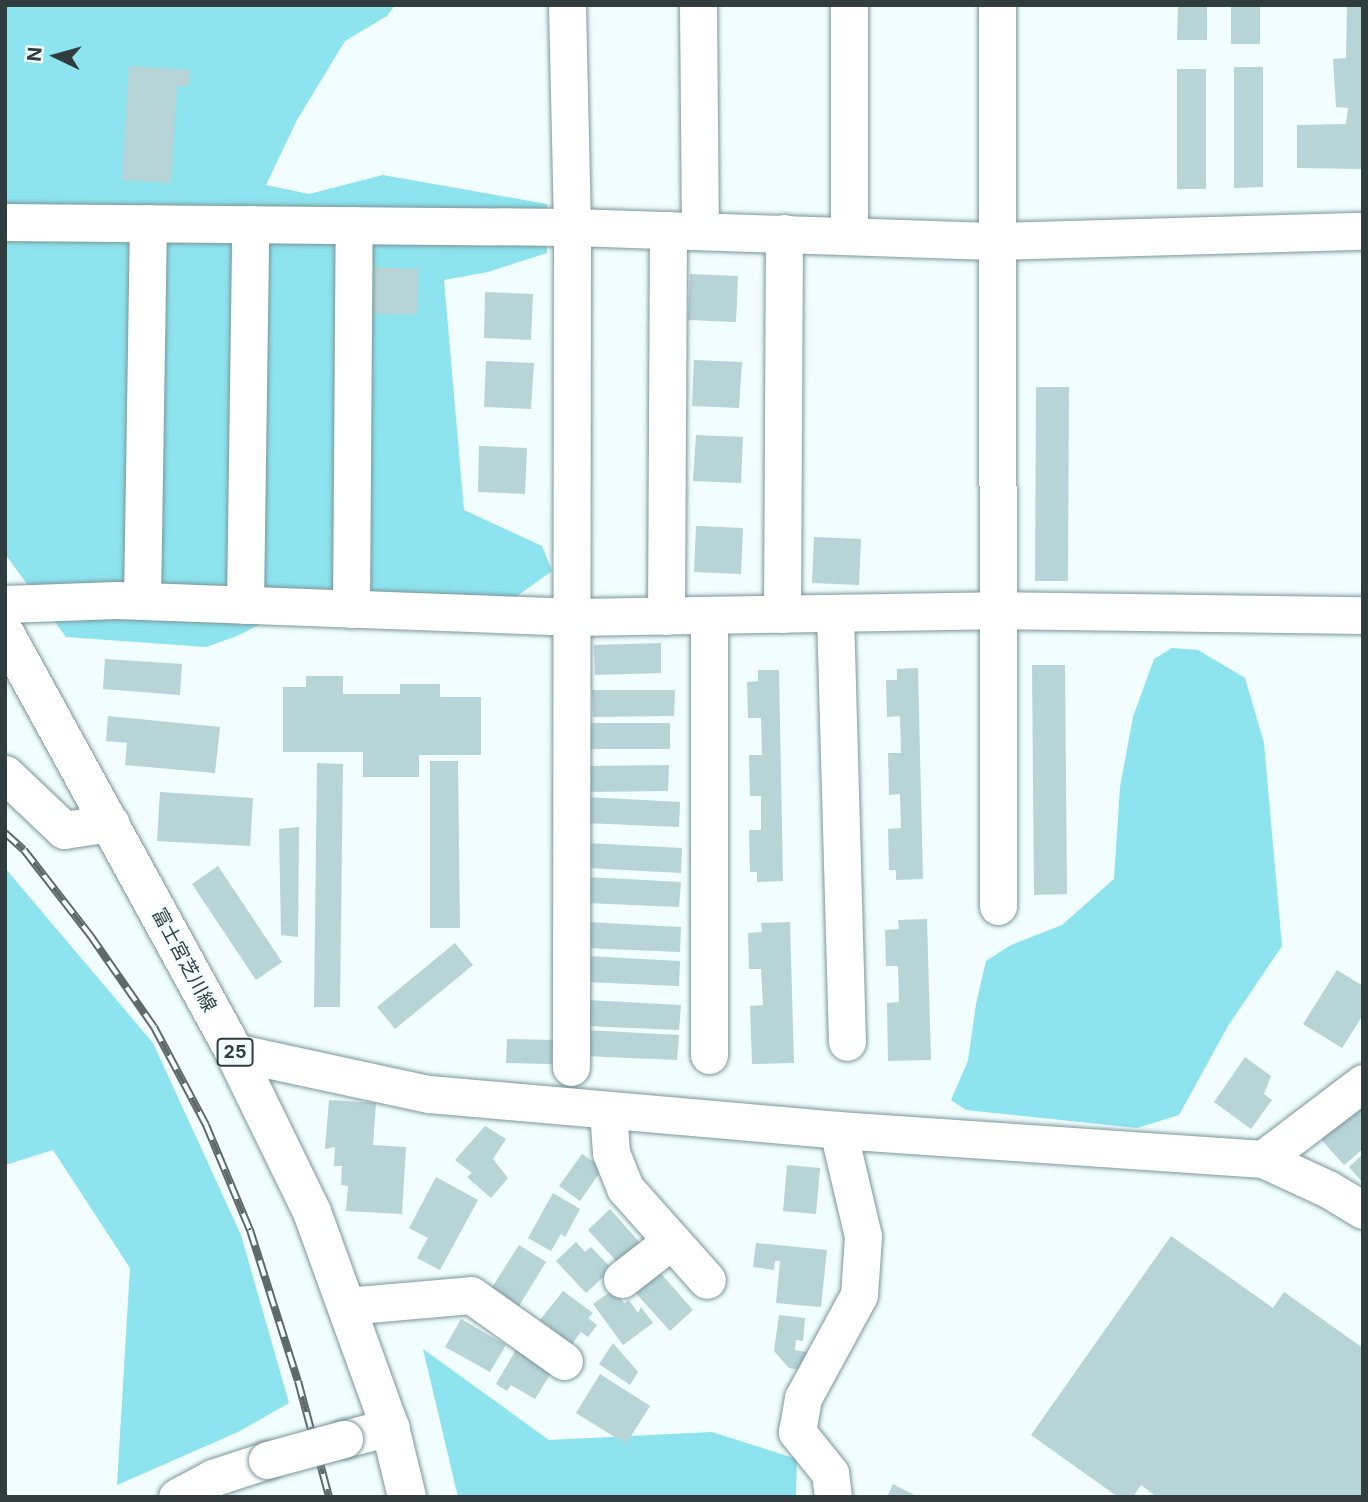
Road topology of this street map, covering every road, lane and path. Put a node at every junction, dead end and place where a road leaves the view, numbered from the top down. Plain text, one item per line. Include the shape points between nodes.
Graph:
1 (567, 5) edge
2 (698, 5) edge
3 (849, 5) edge
4 (997, 5) edge
5 (5, 222) edge
6 (148, 223) junction
7 (250, 224) junction
8 (354, 225) junction
9 (572, 227) junction
10 (684, 230) junction
11 (1363, 232) edge
12 (784, 233) junction
13 (849, 236) junction
14 (999, 241) junction
15 (142, 601) junction
16 (5, 604) edge
17 (245, 605) junction
18 (351, 609) junction
19 (996, 610) junction
20 (835, 613) junction
21 (782, 614) junction
22 (709, 615) junction
23 (1363, 615) edge
24 (666, 616) junction
25 (572, 617) junction
26 (5, 632) edge
27 (5, 774) edge
28 (110, 823) junction
29 (998, 906) dead end
30 (847, 1042) dead end
31 (234, 1052) junction
32 (709, 1055) dead end
33 (571, 1067) dead end
34 (1363, 1083) edge
35 (608, 1110) junction
36 (838, 1130) junction
37 (1263, 1159) junction
38 (1363, 1210) edge
39 (671, 1241) junction
40 (622, 1279) dead end
41 (707, 1280) dead end
42 (346, 1306) junction
43 (564, 1361) dead end
44 (390, 1427) junction
45 (177, 1497) edge
46 (407, 1497) edge
47 (833, 1497) edge

1 - 9 street
2 - 10 street
3 - 13 street
4 - 14 street
5 - 6 street
6 - 7 street
6 - 15 street
7 - 8 street
7 - 17 street
8 - 9 street
8 - 18 street
9 - 10 street
9 - 25 street
10 - 12 street
10 - 24 street
11 - 14 street
12 - 13 street
12 - 21 street
13 - 14 street
14 - 19 street
15 - 16 street
15 - 17 street
17 - 18 street
18 - 25 street
19 - 20 street
19 - 23 street
19 - 29 street
20 - 21 street
20 - 30 street
21 - 22 street
22 - 24 street
22 - 32 street
24 - 25 street
25 - 33 street
26 - 28 main road, 富士宮芝川線 / 25
27 - 28 street via 64,830
28 - 31 main road, 富士宮芝川線 / 25
31 - 35 street via 429,1094
31 - 42 main road, 富士宮芝川線 / 25 via 312,1212
34 - 37 street
35 - 36 street
35 - 39 street via 611,1153 625,1188
36 - 37 street
36 - 47 street via 863,1236 859,1295 803,1398 797,1432 830,1473
37 - 38 street
39 - 40 street
39 - 41 street
42 - 43 street via 471,1295
42 - 44 main road, 富士宮芝川線 / 25
44 - 45 street, bridge via 212,1478
44 - 46 main road, 富士宮芝川線 / 25

